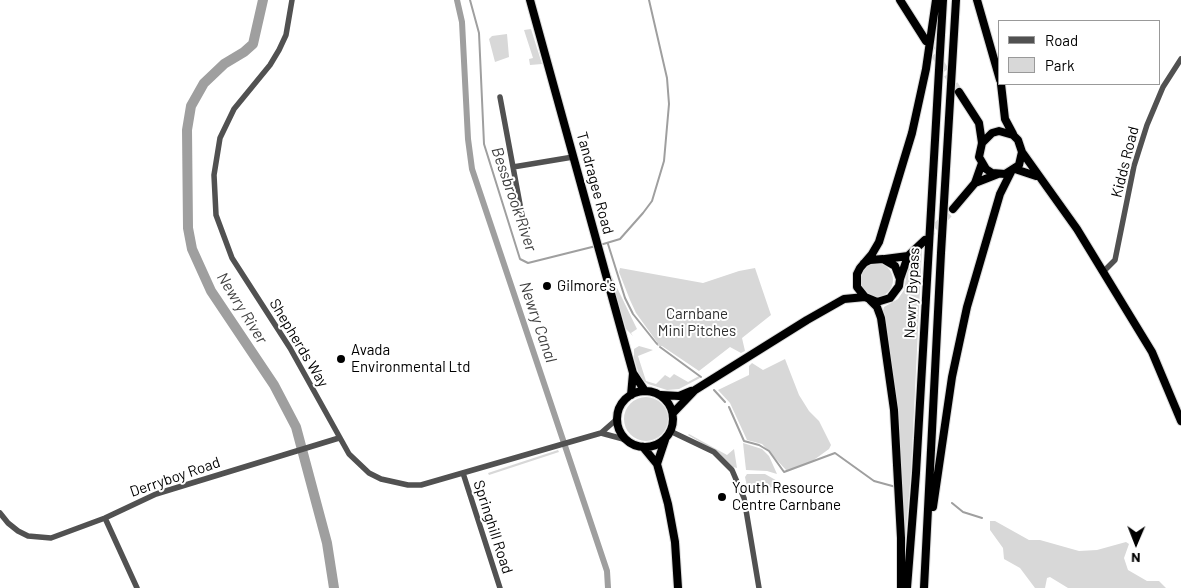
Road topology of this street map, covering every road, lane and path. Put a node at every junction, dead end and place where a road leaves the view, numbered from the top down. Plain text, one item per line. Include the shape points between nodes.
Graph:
1 (292, 0) edge
2 (530, 0) edge
3 (900, 0) edge
4 (936, 0) edge
5 (943, 0) edge
6 (956, 0) edge
7 (977, 0) edge
8 (926, 41) tunnel mouth
9 (1181, 59) edge
10 (998, 75) edge
11 (1000, 85) edge
12 (959, 92) tunnel mouth
13 (500, 97) dead end
14 (979, 123) junction
15 (999, 131) junction
16 (1013, 136) junction
17 (982, 143) junction
18 (1022, 152) junction
19 (573, 157) junction
20 (982, 163) junction
21 (513, 167) junction
22 (1013, 170) junction
23 (998, 174) junction
24 (1038, 177) junction
25 (975, 183) junction
26 (953, 209) tunnel mouth
27 (524, 226) dead end
28 (925, 240) tunnel mouth
29 (908, 256) junction
30 (883, 259) junction
31 (864, 263) junction
32 (1103, 272) junction
33 (900, 279) junction
34 (856, 280) junction
35 (867, 298) junction
36 (844, 299) junction
37 (633, 373) junction
38 (695, 390) junction
39 (645, 391) junction
40 (631, 395) junction
41 (659, 395) junction
42 (673, 414) junction
43 (617, 419) junction
44 (1181, 421) edge
45 (601, 433) junction
46 (668, 434) junction
47 (339, 438) junction
48 (627, 440) junction
49 (644, 447) junction
50 (657, 464) junction
51 (463, 473) junction
52 (0, 512) edge
53 (105, 518) junction
54 (927, 548) junction
55 (137, 588) edge
56 (500, 588) edge
57 (678, 588) edge
58 (759, 588) edge
59 (901, 588) edge
60 (907, 588) edge
61 (924, 588) edge

1 - 47 street, Shepherds Way via 288,27 279,50 234,109 220,138 214,169 216,215 232,258 290,348
2 - 19 highway, Tandragee Road
3 - 8 highway
4 - 31 highway via 912,133 879,242
5 - 60 highway, Newry Bypass
6 - 54 highway, Newry Bypass via 940,252
7 - 10 highway
9 - 32 street, Kidds Road via 1163,87 1147,125 1134,166 1115,260
11 - 16 highway via 1005,119
12 - 14 highway
13 - 21 street
14 - 15 highway
14 - 17 highway
15 - 16 highway
15 - 17 highway
16 - 18 highway
17 - 20 highway via 979,157
18 - 22 highway
18 - 24 highway
19 - 21 street
19 - 37 highway, Tandragee Road
20 - 23 highway via 986,169
20 - 25 highway
21 - 27 street
22 - 23 highway
22 - 24 highway
22 - 54 highway via 1000,194 959,342
23 - 25 highway
24 - 32 highway via 1050,189
25 - 26 highway
28 - 29 highway
29 - 30 highway
29 - 33 highway
30 - 31 highway
30 - 33 highway via 895,266
31 - 34 highway
32 - 44 highway via 1152,352
33 - 35 highway via 890,298 877,302
34 - 35 highway via 857,287
34 - 36 highway
35 - 36 highway
35 - 59 highway via 877,307 881,318 894,410 902,538
36 - 38 highway
37 - 39 highway, Tandragee Road
37 - 40 highway, Tandragee Road
38 - 41 highway via 679,396
38 - 42 highway
39 - 40 highway
39 - 41 highway
40 - 43 highway via 621,404
41 - 42 highway
42 - 46 highway
43 - 45 street, Shepherds Way
43 - 48 highway via 621,434
45 - 48 street, Shepherds Way
45 - 51 street, Shepherds Way
46 - 49 highway via 660,443
46 - 50 highway
46 - 58 street via 714,452 732,470 744,498
47 - 51 street, Shepherds Way via 364,469 394,483 421,485
47 - 53 street, Derryboy Road via 156,494
48 - 49 highway
49 - 50 highway
50 - 57 highway via 674,532
51 - 56 street, Springhill Road
52 - 53 street, Derryboy Road via 18,531 39,538 64,535
53 - 55 street
54 - 61 highway, Newry Bypass

